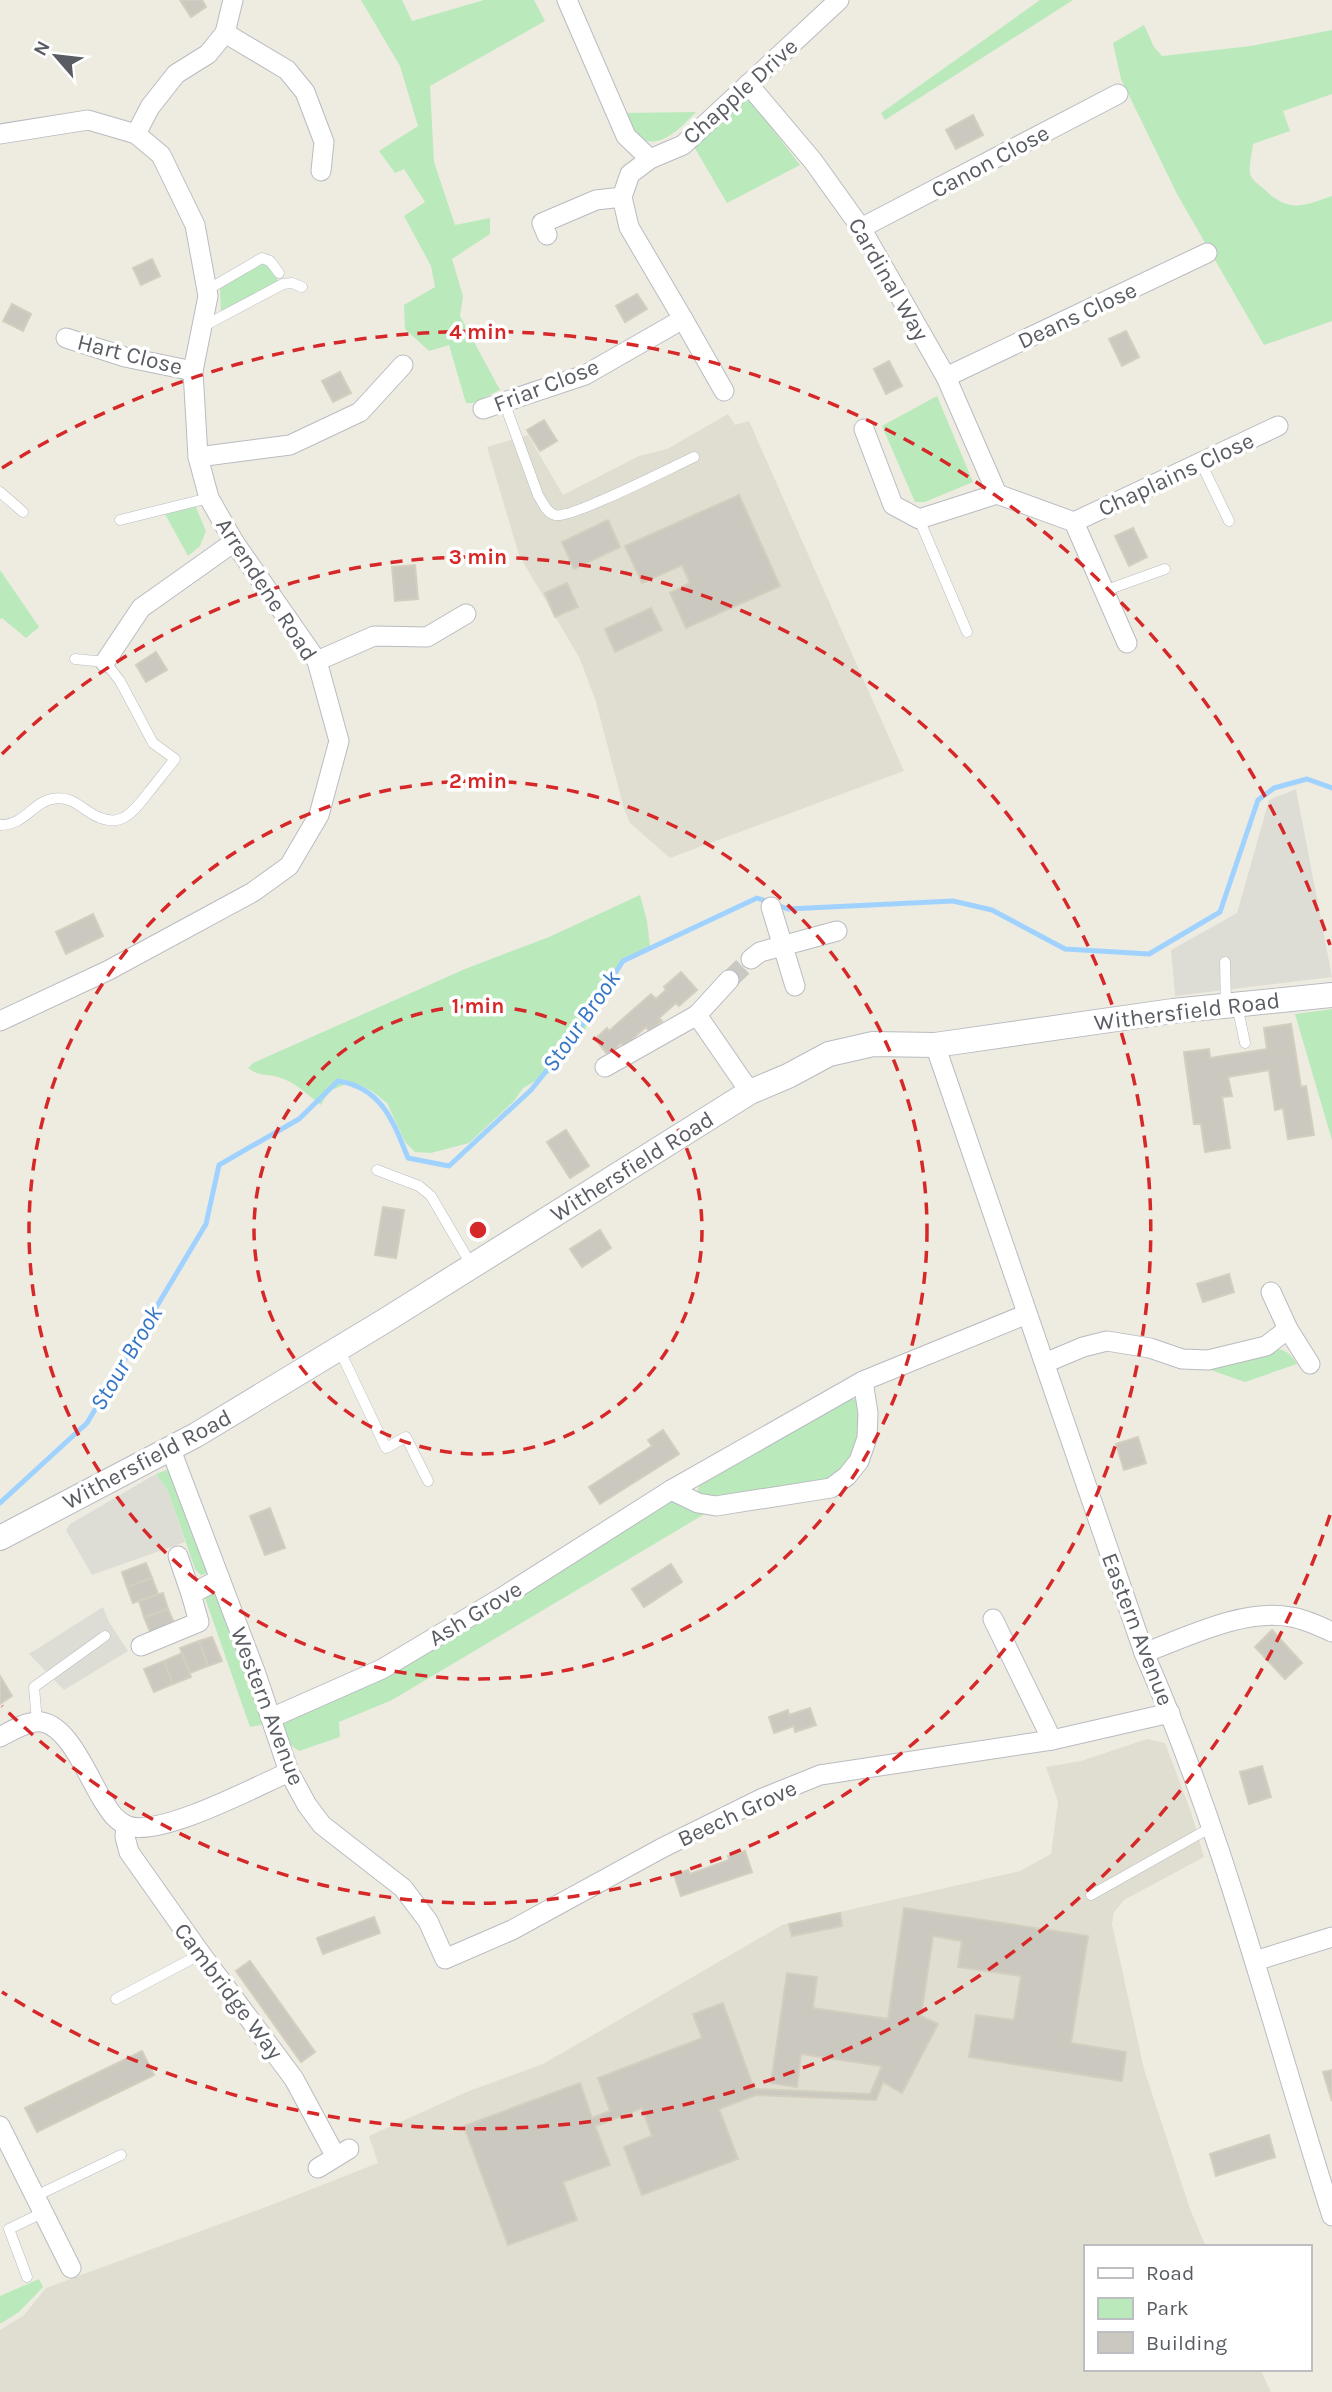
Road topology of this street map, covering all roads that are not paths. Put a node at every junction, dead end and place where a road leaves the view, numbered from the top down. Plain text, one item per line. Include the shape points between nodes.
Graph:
1 (233, 0) edge
2 (568, 0) edge
3 (839, 0) edge
4 (225, 33) junction
5 (748, 84) junction
6 (1118, 94) dead end
7 (0, 134) edge
8 (136, 134) junction
9 (650, 159) junction
10 (321, 171) dead end
11 (622, 197) junction
12 (861, 228) junction
13 (547, 235) dead end
14 (1207, 253) dead end
15 (279, 273) dead end
16 (302, 287) dead end
17 (207, 290) junction
18 (683, 319) junction
19 (202, 327) junction
20 (66, 338) dead end
21 (403, 365) dead end
22 (193, 371) junction
23 (946, 377) junction
24 (724, 391) dead end
25 (504, 402) junction
26 (483, 409) dead end
27 (1278, 426) dead end
28 (864, 429) dead end
29 (198, 457) junction
30 (694, 457) dead end
31 (1201, 463) junction
32 (0, 492) edge
33 (997, 494) junction
34 (209, 498) junction
35 (23, 512) dead end
36 (919, 519) junction
37 (120, 520) dead end
38 (1229, 521) dead end
39 (1074, 522) junction
40 (234, 542) junction
41 (1165, 569) dead end
42 (1104, 591) junction
43 (466, 614) dead end
44 (967, 632) dead end
45 (1127, 643) dead end
46 (75, 659) dead end
47 (317, 661) junction
48 (105, 662) junction
49 (0, 825) edge
50 (771, 906) dead end
51 (837, 931) dead end
52 (783, 945) junction
53 (751, 960) tunnel mouth
54 (1225, 962) dead end
55 (729, 980) tunnel mouth
56 (795, 986) dead end
57 (1332, 995) edge
58 (1232, 1005) junction
59 (697, 1015) junction
60 (0, 1021) edge
61 (1245, 1043) dead end
62 (935, 1045) junction
63 (605, 1067) dead end
64 (750, 1092) junction
65 (377, 1170) dead end
66 (472, 1266) junction
67 (1271, 1292) dead end
68 (1027, 1314) junction
69 (1288, 1329) junction
70 (339, 1348) junction
71 (1045, 1363) junction
72 (1310, 1364) dead end
73 (863, 1381) junction
74 (171, 1450) junction
75 (428, 1481) dead end
76 (671, 1490) junction
77 (0, 1538) edge
78 (178, 1556) dead end
79 (220, 1579) junction
80 (191, 1594) junction
81 (993, 1619) dead end
82 (1332, 1632) edge
83 (105, 1636) dead end
84 (141, 1646) dead end
85 (1143, 1653) junction
86 (1170, 1713) junction
87 (271, 1718) junction
88 (37, 1722) junction
89 (0, 1737) edge
90 (1052, 1740) junction
91 (289, 1772) junction
92 (126, 1826) junction
93 (1210, 1828) junction
94 (1091, 1895) dead end
95 (1332, 1937) edge
96 (201, 1954) junction
97 (445, 1959) joint
98 (1255, 1961) junction
99 (116, 1999) dead end
100 (0, 2126) edge
101 (121, 2155) dead end
102 (318, 2168) dead end
103 (40, 2204) junction
104 (1332, 2216) edge
105 (71, 2269) dead end
106 (27, 2277) dead end

1 - 4 street
2 - 9 street via 626,136
3 - 5 street, Chapple Drive
4 - 8 street via 208,54 176,75 150,107
4 - 10 street via 287,69 305,92 324,142
5 - 9 street, Chapple Drive via 683,145
5 - 12 street, Cardinal Way via 813,161
6 - 12 street, Canon Close
7 - 8 street, Arrendene Road via 88,120
8 - 17 street, Arrendene Road via 161,155 195,225
9 - 11 street, Chapple Drive via 631,174
11 - 13 street via 596,200 542,223
11 - 18 street via 629,227
12 - 23 street, Cardinal Way
14 - 23 street, Deans Close
15 - 17 lane via 262,258
16 - 19 lane via 283,284
17 - 19 street, Arrendene Road
18 - 24 street
18 - 25 street, Friar Close via 585,375
19 - 22 street, Arrendene Road
20 - 22 street, Hart Close via 125,357
21 - 29 street via 360,412 290,445
22 - 29 street, Arrendene Road
23 - 33 street, Cardinal Way
25 - 26 street, Friar Close
25 - 30 lane via 538,495 555,516 583,509
27 - 31 street, Chaplains Close
28 - 36 street via 893,505
29 - 34 street, Arrendene Road
31 - 38 lane
31 - 39 street, Chaplains Close
32 - 35 lane
33 - 36 street
33 - 39 street
34 - 37 lane
34 - 40 street, Arrendene Road
36 - 44 lane
39 - 42 street
40 - 47 street, Arrendene Road
40 - 48 street via 141,608
41 - 42 lane
42 - 45 street
43 - 47 street via 427,637 374,636
46 - 48 lane
47 - 60 street, Arrendene Road via 339,741 319,815 289,866 253,892 109,970
48 - 49 lane via 153,743 175,759 123,819 97,818 62,797 48,799 10,825
50 - 52 street
51 - 52 street
52 - 53 street
52 - 56 street
54 - 58 lane
55 - 59 street
57 - 58 street, Withersfield Road
58 - 61 lane
58 - 62 street, Withersfield Road
59 - 63 street
59 - 64 street
62 - 64 street, Withersfield Road via 873,1044 829,1054
62 - 68 street, Eastern Avenue
64 - 66 street, Withersfield Road
65 - 66 lane via 419,1186 431,1196
66 - 70 street, Withersfield Road
67 - 69 street
68 - 71 street, Eastern Avenue
68 - 73 street, Ash Grove
69 - 71 street via 1266,1346 1208,1360 1182,1359 1107,1341
69 - 72 street
70 - 74 street, Withersfield Road
70 - 75 lane via 386,1448 406,1437
71 - 85 street, Eastern Avenue
73 - 76 street, Ash Grove
73 - 76 street via 867,1438 859,1461 831,1488 716,1506
74 - 77 street, Withersfield Road
74 - 79 street, Western Avenue
76 - 87 street, Ash Grove via 382,1669
78 - 80 street
79 - 80 street
79 - 87 street, Western Avenue
80 - 84 street via 199,1622
81 - 90 street
82 - 85 street via 1293,1617 1250,1617
83 - 88 lane via 34,1687
85 - 86 street, Eastern Avenue
86 - 90 street, Beech Grove
86 - 93 street, Eastern Avenue
87 - 91 street, Western Avenue
88 - 89 street
88 - 92 street, Cambridge Way via 53,1726 67,1738 113,1816
90 - 97 street, Beech Grove via 820,1775 763,1798 512,1930
91 - 92 street via 165,1824 146,1829
91 - 97 street, Western Avenue via 323,1825 403,1888 428,1921
92 - 96 street, Cambridge Way via 129,1852
93 - 94 lane
93 - 98 street, Eastern Avenue
95 - 98 street
96 - 99 lane
96 - 102 street, Cambridge Way via 294,2079 342,2153
98 - 104 street, Eastern Avenue
100 - 103 street
101 - 103 lane
103 - 105 street
103 - 106 lane via 9,2229

